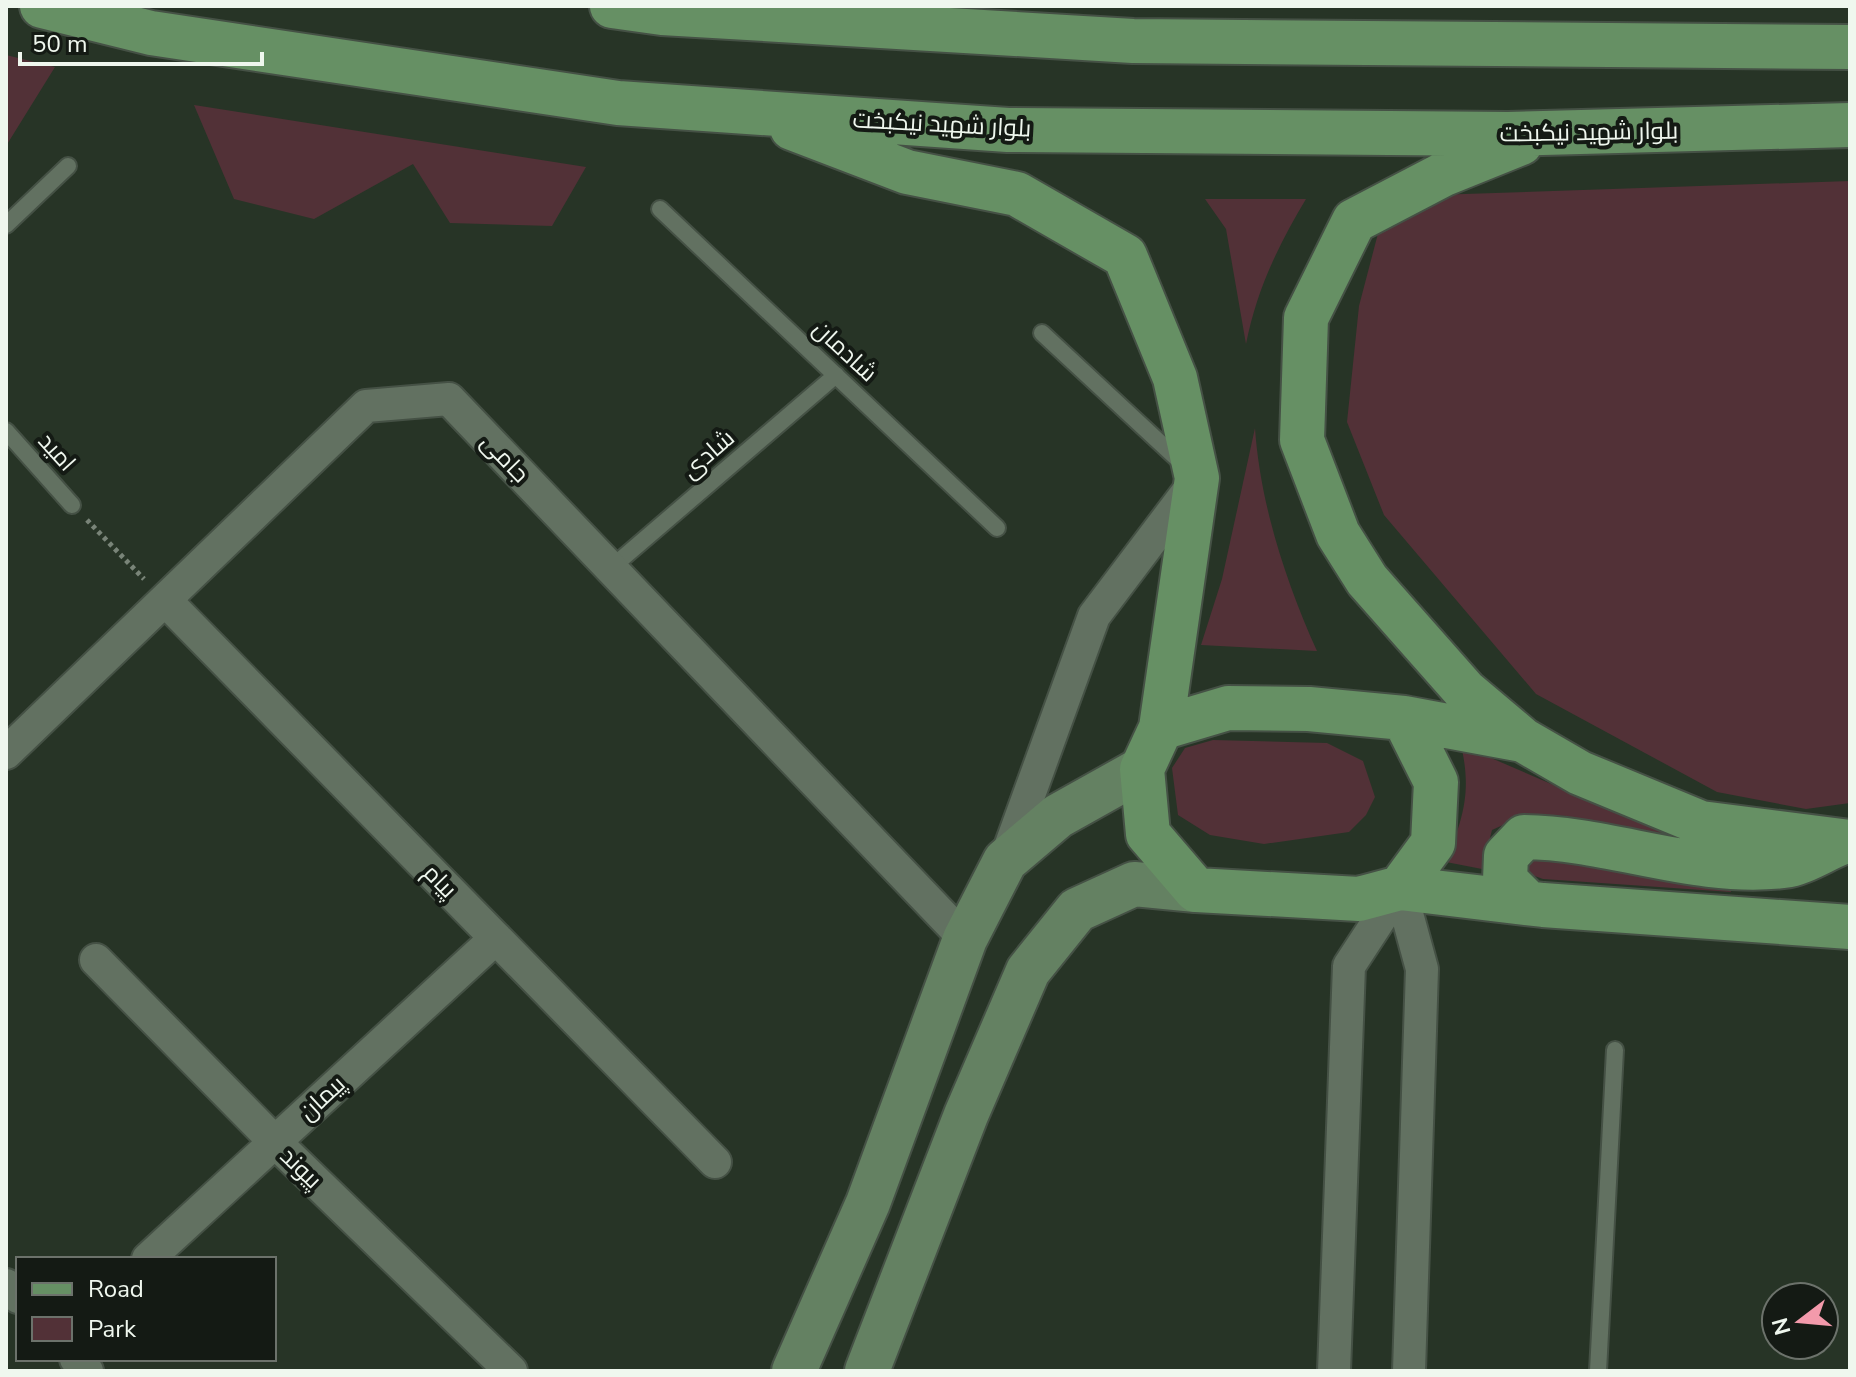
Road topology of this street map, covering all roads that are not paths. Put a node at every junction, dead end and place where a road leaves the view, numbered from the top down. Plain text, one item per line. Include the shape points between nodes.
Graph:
1 (42, 6) edge
2 (612, 6) edge
3 (1850, 47) edge
4 (749, 112) junction
5 (1850, 125) edge
6 (1546, 133) junction
7 (68, 166) dead end
8 (660, 209) dead end
9 (6, 225) edge
10 (1042, 333) dead end
11 (836, 375) junction
12 (6, 431) edge
13 (1197, 478) junction
14 (72, 505) road end
15 (997, 528) dead end
16 (611, 568) junction
17 (165, 600) junction
18 (1404, 718) junction
19 (1161, 728) junction
20 (1523, 740) junction
21 (6, 753) edge
22 (1142, 769) junction
23 (1846, 842) edge
24 (1005, 861) junction
25 (1400, 888) junction
26 (1196, 890) junction
27 (1528, 903) junction
28 (1850, 927) edge
29 (496, 938) junction
30 (965, 939) junction
31 (96, 960) dead end
32 (1615, 1050) dead end
33 (275, 1142) junction
34 (715, 1162) dead end
35 (851, 1241) junction
36 (150, 1257) edge
37 (900, 1285) junction
38 (810, 1367) edge
39 (511, 1371) edge
40 (867, 1371) edge
41 (1334, 1371) edge
42 (1409, 1371) edge
43 (1598, 1371) edge

1 - 4 main road, بلوار شهید نیکبخت via 151,33 556,94
2 - 3 main road via 1133,41
4 - 6 main road, بلوار شهید نیکبخت via 1008,130
4 - 13 main road via 907,172 1017,194 1125,256 1175,378
5 - 6 main road, بلوار شهید نیکبخت
6 - 20 main road via 1444,174 1354,221 1306,318 1305,333 1302,440 1338,534 1367,580 1465,691
7 - 9 lane
8 - 11 lane, شادمان
10 - 13 lane
11 - 15 lane, شادمان
11 - 16 lane, شادی
12 - 14 lane, امید
13 - 19 main road
13 - 24 street via 1094,616
16 - 17 street, جامی via 449,399 366,406
16 - 30 street, جامی
17 - 21 street, جامی
17 - 29 street, پیام
18 - 19 main road via 1228,708
18 - 20 main road
18 - 25 main road via 1436,782 1433,843
19 - 22 main road
20 - 23 main road via 1580,773 1701,823
22 - 24 street via 1058,816
22 - 26 main road via 1148,834
23 - 27 main road via 1787,866 1707,866 1562,837 1524,837 1506,856 1505,880
24 - 30 street
25 - 26 main road via 1359,899
25 - 27 main road
25 - 41 street via 1349,966
25 - 42 street via 1422,969
26 - 37 street via 1134,884 1077,910 1028,971
27 - 28 main road
29 - 33 street, پیمان
29 - 34 street, پیام
30 - 35 street
31 - 33 street, پیوند
32 - 43 lane
33 - 36 street, پیمان
33 - 39 street, پیوند
35 - 37 street via 865,1268
35 - 38 street
37 - 40 street

